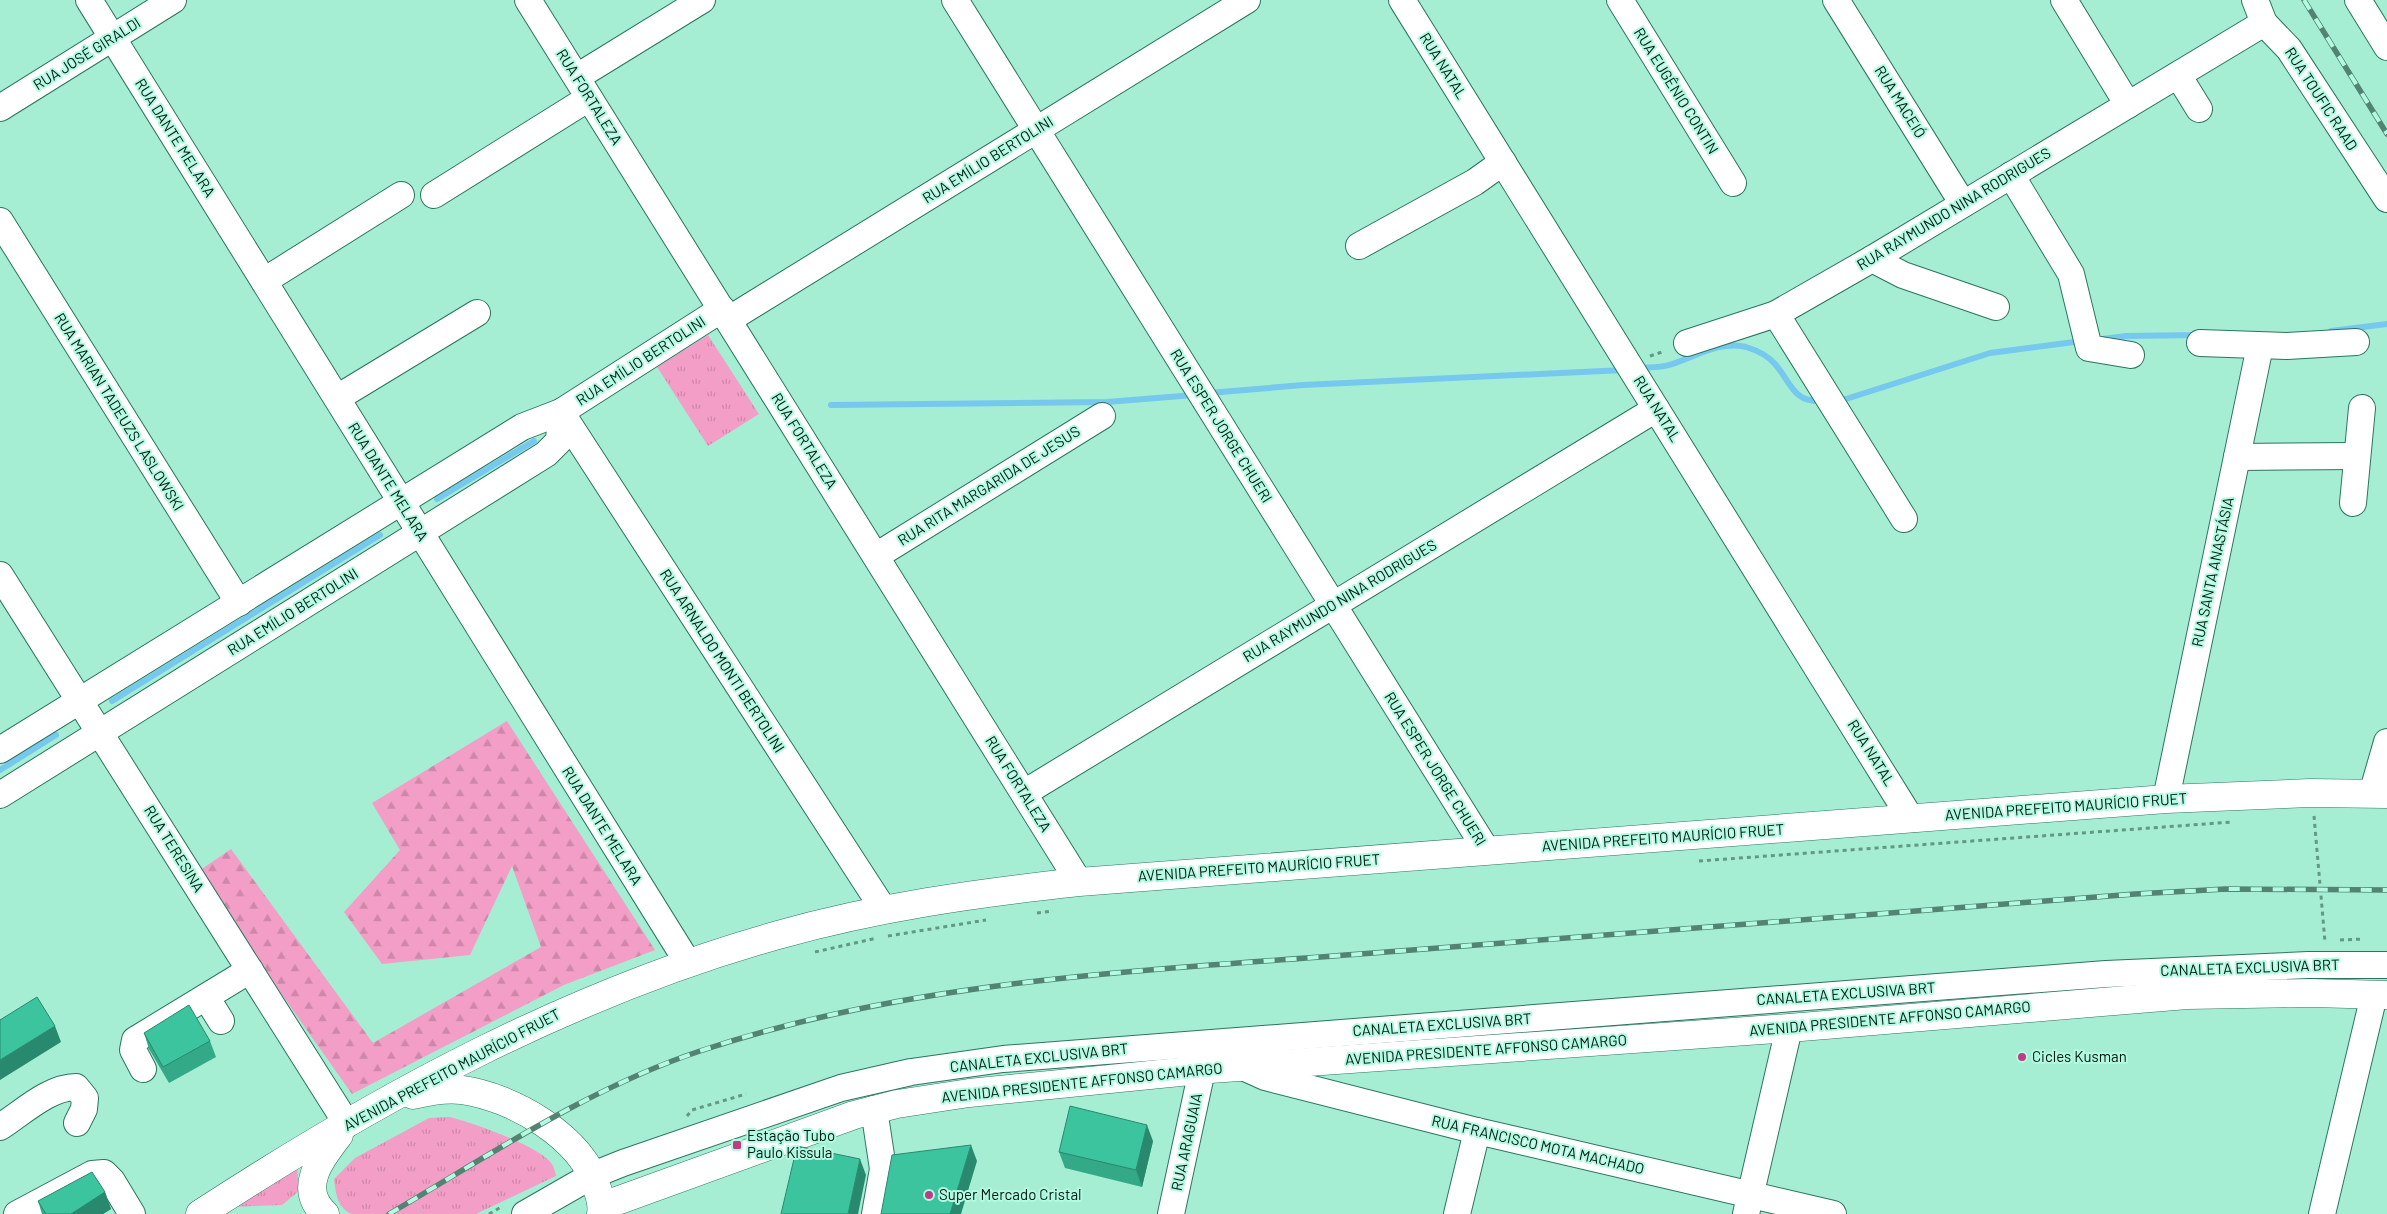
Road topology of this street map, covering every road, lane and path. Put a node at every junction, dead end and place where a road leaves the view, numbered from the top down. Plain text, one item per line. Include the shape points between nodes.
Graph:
1 (89, 0) edge
2 (173, 0) edge
3 (528, 0) edge
4 (702, 0) edge
5 (955, 0) edge
6 (1248, 0) edge
7 (1402, 0) edge
8 (1620, 0) edge
9 (1836, 0) edge
10 (2064, 0) edge
11 (2358, 0) edge
12 (2259, 11) edge
13 (113, 38) junction
14 (2387, 47) edge
15 (2178, 75) junction
16 (583, 88) junction
17 (2128, 104) junction
18 (0, 108) edge
19 (2199, 109) dead end
20 (1036, 130) junction
21 (1506, 168) junction
22 (2011, 175) junction
23 (1733, 183) dead end
24 (434, 195) dead end
25 (401, 196) dead end
26 (2387, 199) edge
27 (1963, 204) junction
28 (0, 221) edge
29 (1364, 253) dead end
30 (1872, 259) junction
31 (264, 281) junction
32 (1996, 307) dead end
33 (477, 313) dead end
34 (1776, 314) junction
35 (725, 315) junction
36 (2356, 342) dead end
37 (1687, 343) joint
38 (2200, 343) dead end
39 (2260, 346) junction
40 (2131, 355) dead end
41 (1628, 364) junction
42 (336, 398) junction
43 (1650, 399) junction
44 (2362, 408) dead end
45 (560, 412) junction
46 (1102, 416) dead end
47 (2357, 456) junction
48 (2237, 458) junction
49 (401, 502) junction
50 (2353, 503) dead end
51 (1904, 519) dead end
52 (420, 533) junction
53 (876, 556) junction
54 (0, 574) edge
55 (238, 603) junction
56 (1333, 606) junction
57 (80, 701) junction
58 (100, 733) junction
59 (2387, 742) edge
60 (0, 750) edge
61 (1024, 793) junction
62 (2379, 794) edge
63 (0, 795) edge
64 (2166, 799) junction
65 (2309, 810) junction
66 (2323, 817) dead end
67 (1912, 819) junction
68 (2235, 822) dead end
69 (1486, 851) junction
70 (1691, 862) dead end
71 (1079, 882) junction
72 (884, 910) junction
73 (1061, 910) dead end
74 (1034, 914) dead end
75 (988, 919) dead end
76 (2326, 948) dead end
77 (810, 953) dead end
78 (688, 963) junction
79 (2387, 965) edge
80 (250, 970) junction
81 (2381, 995) edge
82 (206, 997) junction
83 (221, 1021) dead end
84 (1789, 1028) junction
85 (1244, 1068) junction
86 (143, 1069) dead end
87 (1202, 1070) junction
88 (385, 1103) junction
89 (874, 1109) junction
90 (77, 1123) dead end
91 (347, 1124) junction
92 (0, 1127) edge
93 (1477, 1131) junction
94 (593, 1175) junction
95 (1748, 1204) edge
96 (602, 1210) edge
97 (124, 1211) edge
98 (22, 1213) edge
99 (200, 1214) edge
100 (325, 1214) edge
101 (525, 1214) edge
102 (875, 1214) edge
103 (1171, 1214) edge
104 (1456, 1214) edge
105 (1833, 1214) edge
106 (2322, 1214) edge

1 - 13 street, RUA DANTE MELARA
2 - 13 street, RUA JOSÉ GIRALDI
3 - 16 street, RUA FORTALEZA
4 - 16 street
5 - 20 street, RUA ESPER JORGE CHUERI
6 - 20 street, RUA EMÍLIO BERTOLINI
7 - 21 street, RUA NATAL
8 - 23 street, RUA EUGÊNIO CONTIN
9 - 27 street, RUA MACEIÓ
10 - 17 street
11 - 14 street
12 - 15 street, RUA RAYMUNDO NINA RODRIGUES
12 - 26 street, RUA TOUFIC RAAD via 2289,49
13 - 18 street, RUA JOSÉ GIRALDI
13 - 31 street, RUA DANTE MELARA
15 - 17 street, RUA RAYMUNDO NINA RODRIGUES
15 - 19 street
16 - 24 street
16 - 35 street, RUA FORTALEZA
17 - 22 street, RUA RAYMUNDO NINA RODRIGUES
20 - 35 street, RUA EMÍLIO BERTOLINI
20 - 56 street, RUA ESPER JORGE CHUERI
21 - 29 street
21 - 41 street, RUA NATAL
22 - 27 street, RUA RAYMUNDO NINA RODRIGUES
22 - 40 street via 2071,274 2087,337
25 - 31 street
27 - 30 street, RUA RAYMUNDO NINA RODRIGUES
28 - 55 street, RUA MARIAN TADEUZS LASLOWSKI
30 - 32 street via 1903,275
30 - 34 street, RUA RAYMUNDO NINA RODRIGUES
31 - 42 street, RUA DANTE MELARA
33 - 42 street
34 - 37 street, RUA RAYMUNDO NINA RODRIGUES
34 - 51 street
35 - 45 street, RUA EMÍLIO BERTOLINI
35 - 53 street, RUA FORTALEZA
36 - 39 street
37 - 41 path
38 - 39 street
39 - 48 street, RUA SANTA ANASTÁSIA
41 - 43 street, RUA NATAL
42 - 49 street, RUA DANTE MELARA
43 - 56 street, RUA RAYMUNDO NINA RODRIGUES
43 - 67 street, RUA NATAL
44 - 47 street
45 - 49 street, RUA EMÍLIO BERTOLINI via 528,424
45 - 52 street, RUA EMÍLIO BERTOLINI via 559,441 546,454
45 - 72 street, RUA ARNALDO MONTI BERTOLINI
46 - 53 street, RUA RITA MARGARIDA DE JESUS
47 - 48 street
47 - 50 street
48 - 64 street, RUA SANTA ANASTÁSIA
49 - 52 street, RUA DANTE MELARA
49 - 55 street, RUA EMÍLIO BERTOLINI
52 - 58 street, RUA EMÍLIO BERTOLINI
52 - 78 street, RUA DANTE MELARA
53 - 61 street, RUA FORTALEZA
54 - 57 street, RUA TERESINA
55 - 57 street, RUA EMÍLIO BERTOLINI
56 - 61 street, RUA RAYMUNDO NINA RODRIGUES
56 - 69 street, RUA ESPER JORGE CHUERI
57 - 58 street, RUA TERESINA
57 - 60 street, RUA EMÍLIO BERTOLINI
58 - 63 street, RUA EMÍLIO BERTOLINI
58 - 80 street, RUA TERESINA
59 - 62 street
61 - 71 street, RUA FORTALEZA
62 - 65 main road, AVENIDA PREFEITO MAURÍCIO FRUET
64 - 65 main road, AVENIDA PREFEITO MAURÍCIO FRUET
64 - 67 main road, AVENIDA PREFEITO MAURÍCIO FRUET
65 - 66 path
65 - 76 path
67 - 69 main road, AVENIDA PREFEITO MAURÍCIO FRUET
68 - 70 path
69 - 71 main road, AVENIDA PREFEITO MAURÍCIO FRUET
71 - 72 main road, AVENIDA PREFEITO MAURÍCIO FRUET via 977,893
72 - 78 main road, AVENIDA PREFEITO MAURÍCIO FRUET via 779,934
73 - 74 path
75 - 77 path via 884,936
78 - 88 main road, AVENIDA PREFEITO MAURÍCIO FRUET via 521,1030
79 - 94 street, CANALETA EXCLUSIVA BRT via 2106,974 1003,1059 911,1072 841,1088
80 - 82 street
80 - 91 street, RUA TERESINA
81 - 84 main road, AVENIDA PRESIDENTE AFFONSO CAMARGO via 2187,995
81 - 106 street
82 - 83 street
82 - 86 street via 135,1040 134,1050
84 - 85 main road, AVENIDA PRESIDENTE AFFONSO CAMARGO
84 - 95 street
85 - 87 main road, AVENIDA PRESIDENTE AFFONSO CAMARGO
85 - 93 street, RUA FRANCISCO MOTA MACHADO via 1265,1078
87 - 89 main road, AVENIDA PRESIDENTE AFFONSO CAMARGO via 1005,1089
87 - 103 street, RUA ARAGUAIA
88 - 91 main road, AVENIDA PREFEITO MAURÍCIO FRUET
88 - 94 main road via 439,1090 480,1094 545,1123 584,1159
89 - 96 main road, AVENIDA PRESIDENTE AFFONSO CAMARGO via 825,1124
89 - 102 street via 883,1168
90 - 92 street via 85,1098 76,1087 66,1087
91 - 99 main road, AVENIDA PREFEITO MAURÍCIO FRUET
91 - 100 main road via 313,1173 315,1201
93 - 95 street, RUA FRANCISCO MOTA MACHADO
93 - 104 street
94 - 96 main road
94 - 101 street, CANALETA EXCLUSIVA BRT
95 - 105 street, RUA FRANCISCO MOTA MACHADO
97 - 98 street via 112,1181 104,1173 92,1174

